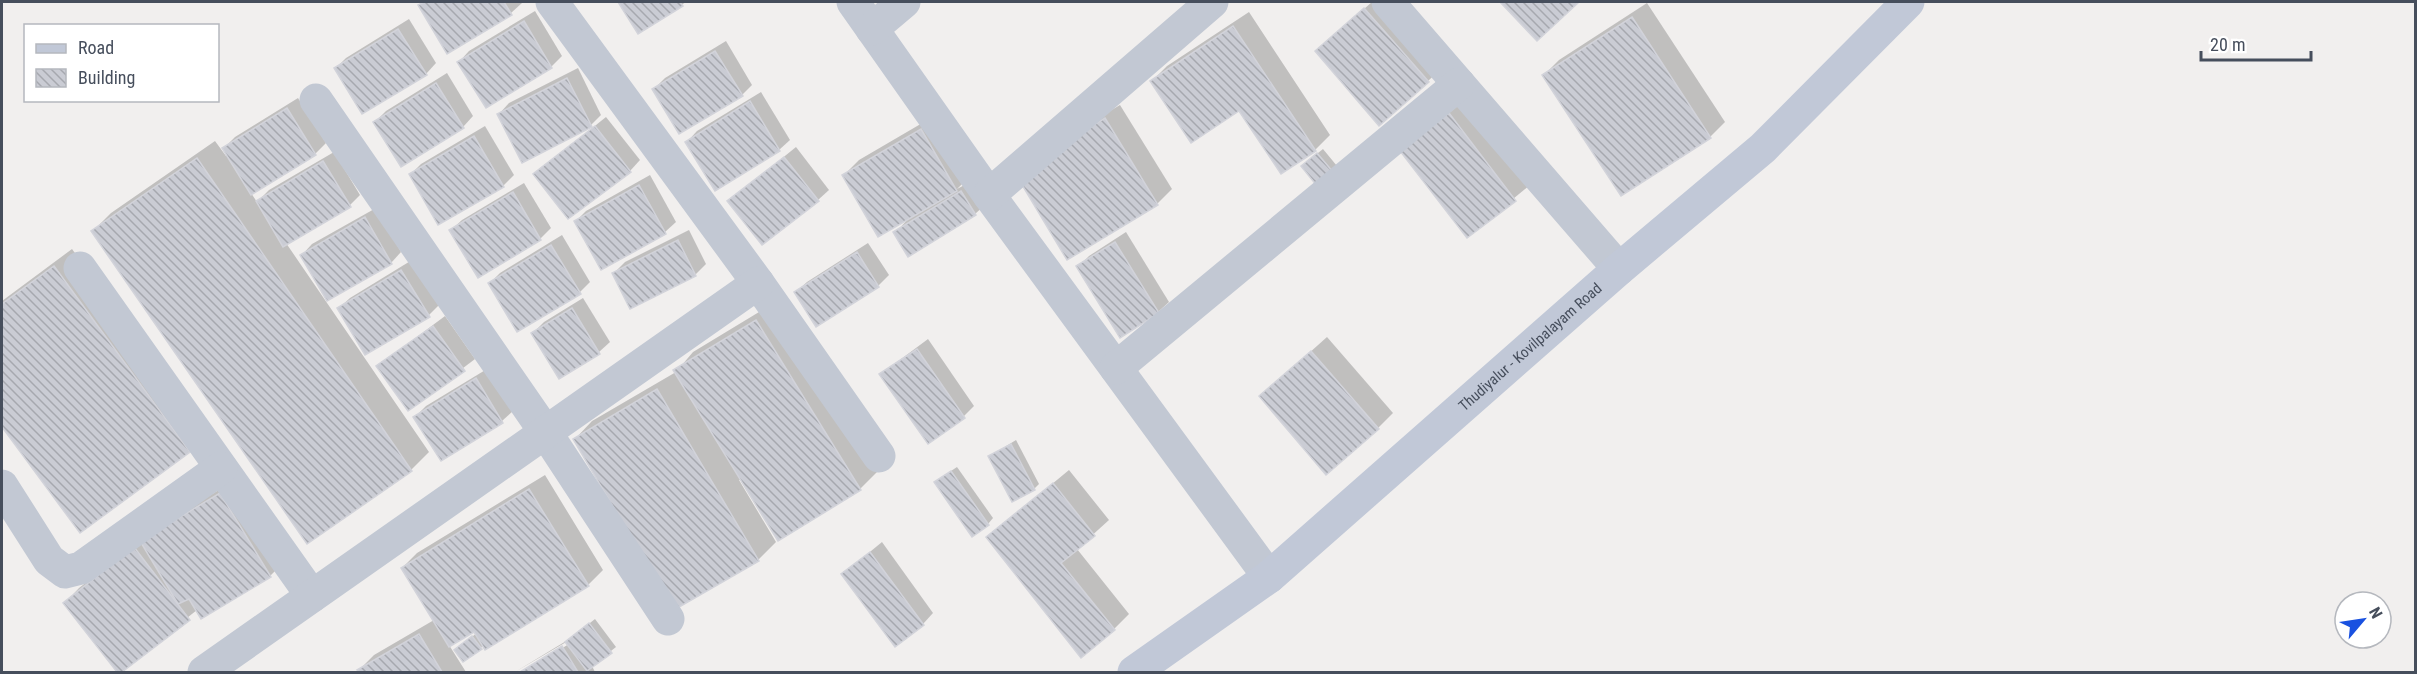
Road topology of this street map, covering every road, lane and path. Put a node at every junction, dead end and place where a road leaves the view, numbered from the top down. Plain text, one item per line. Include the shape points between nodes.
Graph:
1 (552, 2) edge
2 (853, 2) edge
3 (904, 2) edge
4 (1212, 2) edge
5 (1388, 2) edge
6 (1908, 2) edge
7 (872, 29) junction
8 (1459, 84) junction
9 (316, 100) dead end
10 (989, 195) junction
11 (80, 268) dead end
12 (1619, 269) junction
13 (758, 283) junction
14 (1116, 368) junction
15 (546, 433) junction
16 (879, 456) dead end
17 (221, 468) junction
18 (2, 486) edge
19 (1269, 577) junction
20 (312, 596) junction
21 (668, 619) dead end
22 (204, 672) edge
23 (1134, 672) edge

1 - 13 street
2 - 7 street
3 - 7 street
4 - 10 street
5 - 8 street
6 - 12 main road, Thudiyalur - Kovilpalayam Road via 1763,148
7 - 10 street
8 - 12 street
8 - 14 street
9 - 15 street
10 - 14 street
11 - 17 street
12 - 19 main road, Thudiyalur - Kovilpalayam Road
13 - 15 street
13 - 16 street
14 - 19 street
15 - 20 street
15 - 21 street
17 - 18 street via 81,568 65,572 49,560
17 - 20 street
19 - 23 main road, Thudiyalur - Kovilpalayam Road
20 - 22 street

